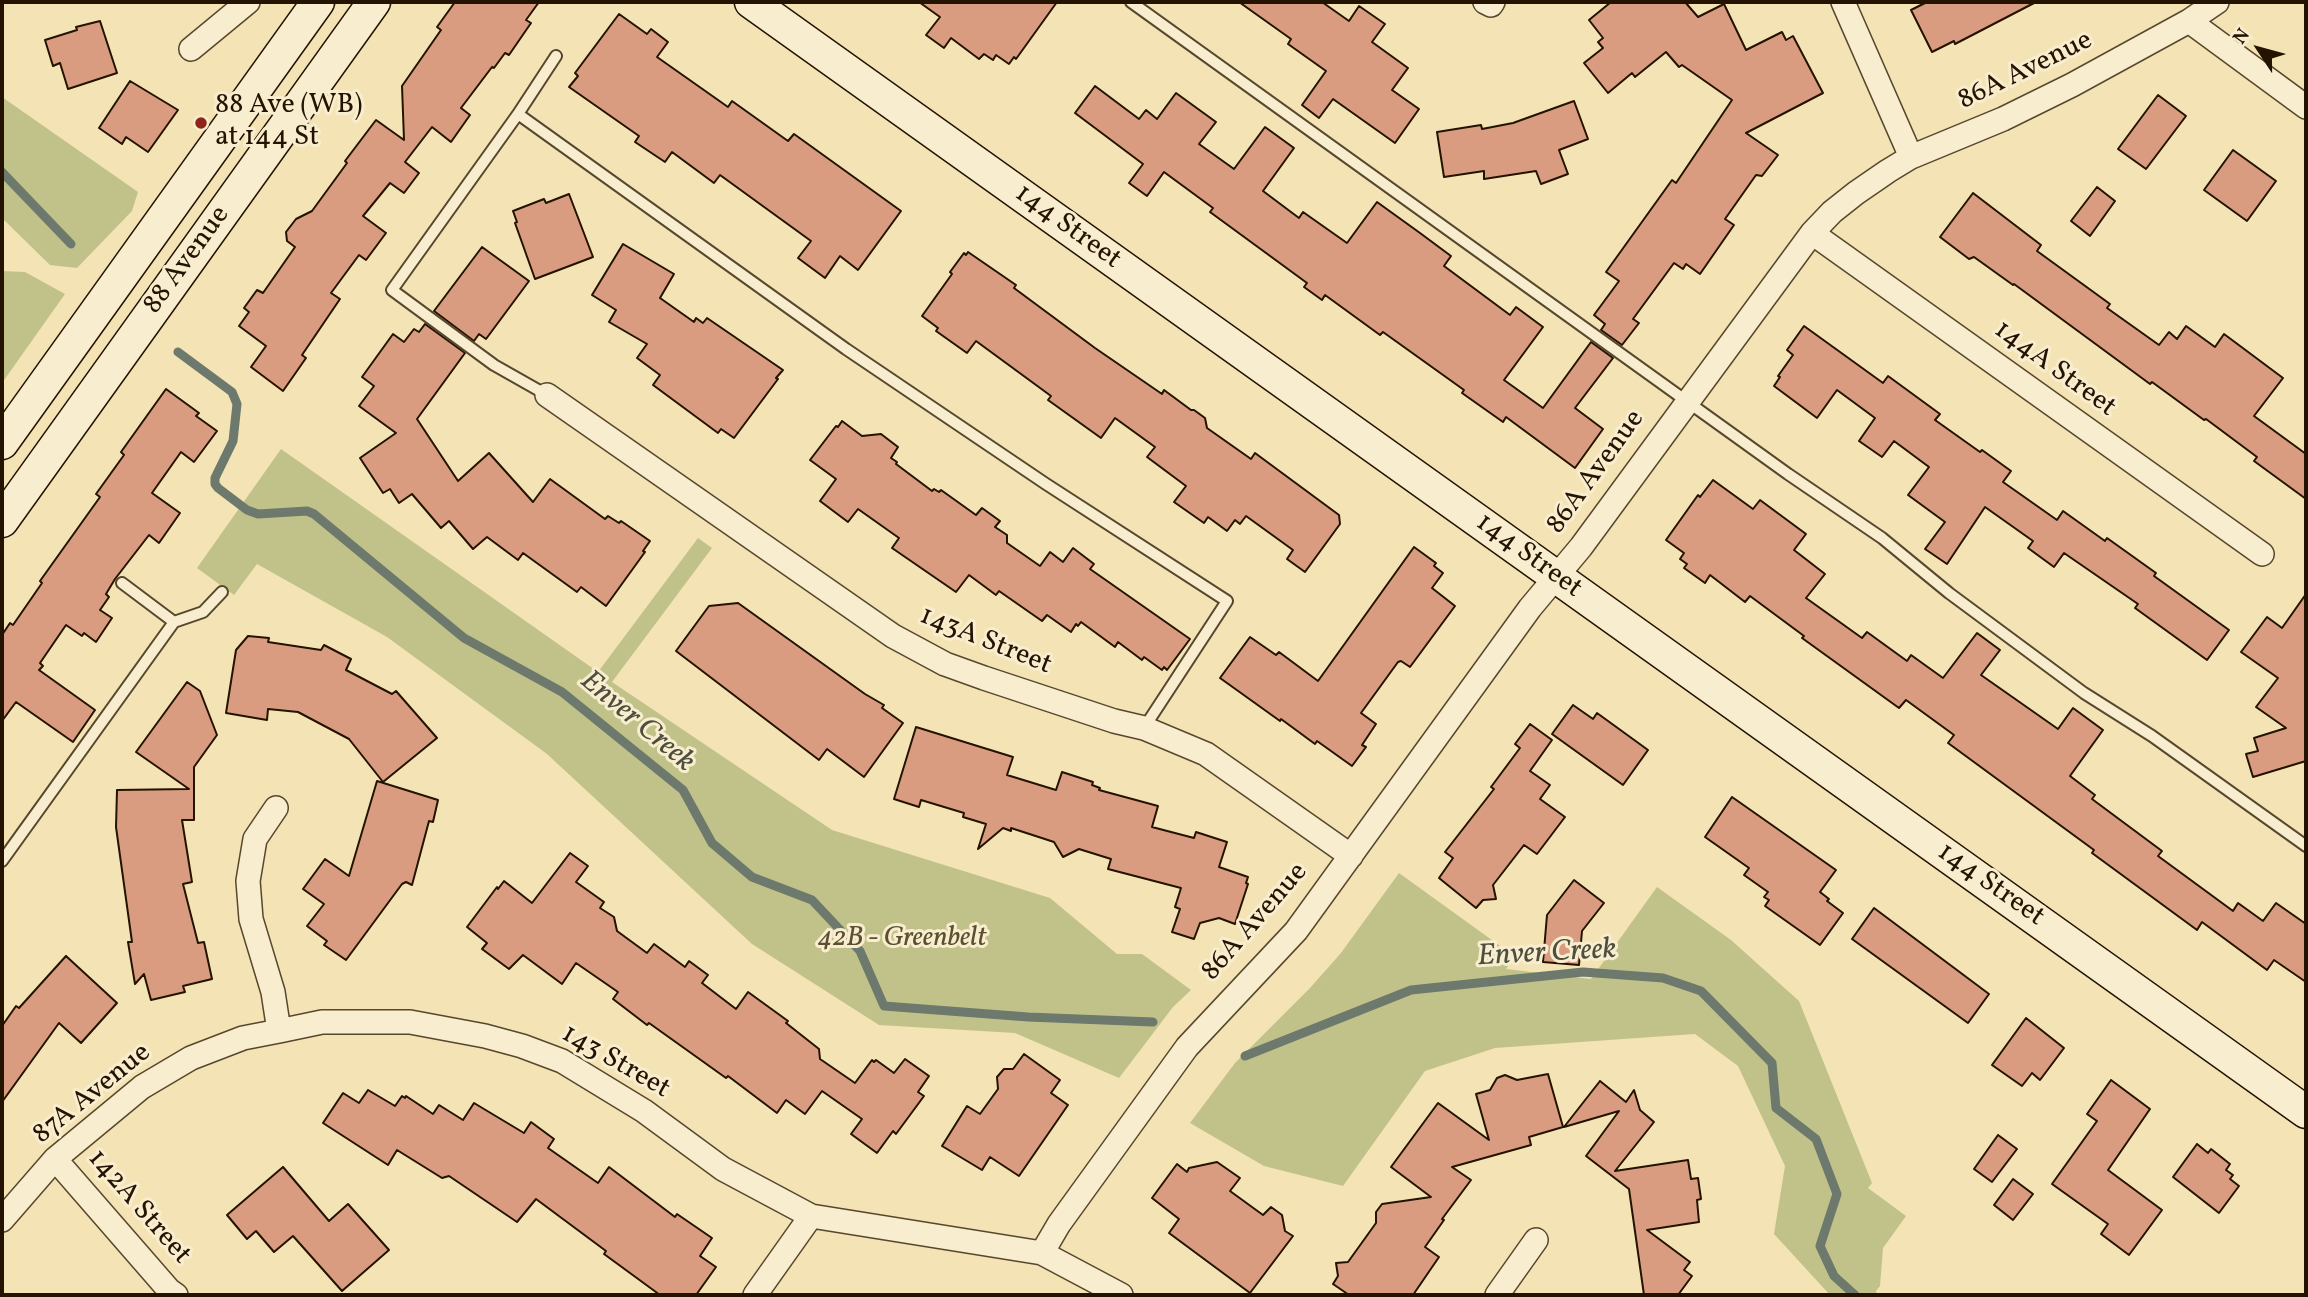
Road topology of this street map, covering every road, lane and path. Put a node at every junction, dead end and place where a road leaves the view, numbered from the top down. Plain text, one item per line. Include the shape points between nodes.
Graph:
1 (248, 2) edge
2 (318, 2) edge
3 (374, 2) edge
4 (751, 2) edge
5 (1131, 2) edge
6 (1485, 2) edge
7 (1493, 2) edge
8 (1843, 2) edge
9 (2217, 2) edge
10 (2189, 22) junction
11 (191, 49) dead end
12 (556, 56) dead end
13 (2306, 107) edge
14 (518, 114) junction
15 (1911, 157) junction
16 (1812, 233) junction
17 (547, 395) joint
18 (1686, 401) junction
19 (2, 443) edge
20 (2, 521) edge
21 (2262, 554) dead end
22 (1556, 577) junction
23 (122, 583) dead end
24 (222, 592) dead end
25 (174, 622) junction
26 (1144, 728) junction
27 (276, 808) dead end
28 (2306, 846) edge
29 (1351, 856) junction
30 (2, 861) edge
31 (279, 1031) junction
32 (2306, 1112) edge
33 (55, 1159) junction
34 (811, 1216) junction
35 (2, 1220) edge
36 (1536, 1240) dead end
37 (1042, 1253) junction
38 (176, 1295) edge
39 (755, 1295) edge
40 (1121, 1295) edge
41 (1497, 1295) edge

1 - 11 street
2 - 19 main road, 88 Avenue
3 - 20 main road, 88 Avenue
4 - 22 main road, 144 Street
5 - 18 lane
6 - 7 street
8 - 15 street
9 - 10 street, 86A Avenue
10 - 13 street
10 - 15 street, 86A Avenue via 2032,105
12 - 14 lane
14 - 17 lane via 392,290 494,365
14 - 26 lane via 857,357 1227,601
15 - 16 street, 86A Avenue via 1856,192
16 - 18 street, 86A Avenue
16 - 21 street, 144A Street
17 - 26 street, 143A Street via 893,636 945,664
18 - 22 street, 86A Avenue
18 - 28 lane via 1882,538 2084,693
22 - 29 street, 86A Avenue
22 - 32 main road, 144 Street
23 - 25 lane
24 - 25 lane via 203,612
25 - 30 lane
26 - 29 street, 143A Street via 1214,759
27 - 31 street via 255,839 248,881 251,919 273,992
29 - 37 street, 86A Avenue via 1282,947 1187,1047
31 - 33 street, 87A Avenue via 243,1038 164,1072
31 - 34 street, 143 Street via 322,1022 411,1022 522,1046 562,1061 644,1111 723,1169
33 - 35 street, 87A Avenue
33 - 38 street, 142A Street
34 - 37 street, 143 Street
34 - 39 street
36 - 41 street
37 - 40 street, 143 Street

